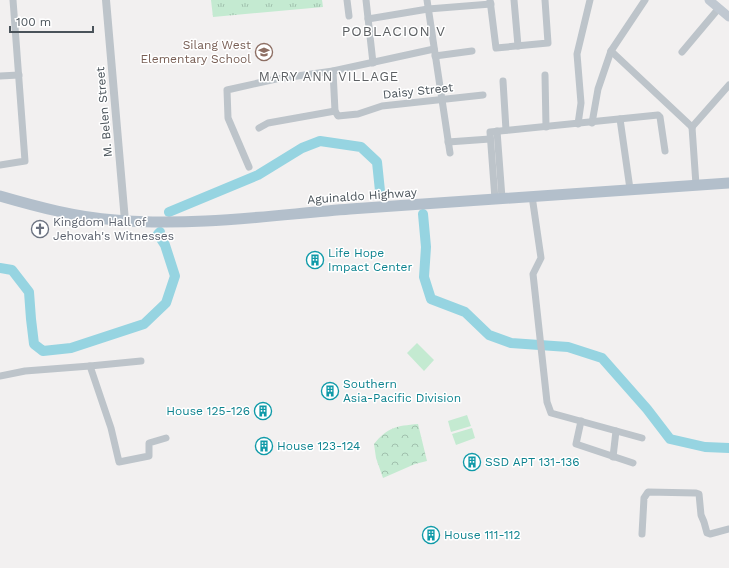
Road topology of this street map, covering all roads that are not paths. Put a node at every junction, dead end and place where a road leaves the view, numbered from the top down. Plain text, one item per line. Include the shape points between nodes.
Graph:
1 (13, 0) edge
2 (106, 0) edge
3 (347, 0) edge
4 (366, 0) edge
5 (427, 0) edge
6 (514, 0) edge
7 (545, 0) edge
8 (590, 0) edge
9 (645, 0) edge
10 (709, 0) edge
11 (491, 2) edge
12 (719, 8) junction
13 (428, 9) junction
14 (349, 16) dead end
15 (729, 17) edge
16 (368, 19) junction
17 (518, 46) junction
18 (472, 51) dead end
19 (611, 51) junction
20 (682, 52) dead end
21 (435, 53) junction
22 (373, 63) junction
23 (333, 71) junction
24 (19, 75) junction
25 (545, 75) dead end
26 (0, 76) edge
27 (503, 81) dead end
28 (729, 86) edge
29 (483, 95) dead end
30 (442, 100) junction
31 (335, 111) junction
32 (620, 119) junction
33 (592, 123) junction
34 (578, 124) junction
35 (546, 127) junction
36 (259, 128) dead end
37 (692, 128) junction
38 (506, 130) junction
39 (497, 131) junction
40 (490, 139) junction
41 (448, 142) junction
42 (665, 151) dead end
43 (450, 153) dead end
44 (0, 165) edge
45 (249, 167) dead end
46 (729, 182) edge
47 (696, 185) junction
48 (630, 189) junction
49 (0, 196) edge
50 (532, 196) junction
51 (499, 198) junction
52 (125, 221) junction
53 (141, 361) dead end
54 (90, 366) junction
55 (0, 376) edge
56 (580, 421) junction
57 (616, 431) junction
58 (166, 438) dead end
59 (642, 438) dead end
60 (613, 457) junction
61 (633, 463) dead end
62 (729, 529) edge
63 (642, 534) dead end

1 - 24 street
2 - 52 street, M. Belen Street
3 - 14 street
4 - 16 street
5 - 13 street
6 - 17 street
7 - 17 street via 548,43
8 - 34 street via 577,54 581,103
9 - 19 street
10 - 12 main road
11 - 13 street
11 - 17 street via 496,48
12 - 15 main road
12 - 20 street
13 - 16 street
13 - 21 street
16 - 22 street
18 - 21 street
19 - 33 street via 598,89
19 - 37 street
21 - 22 street
21 - 30 street
22 - 23 street
23 - 31 street
23 - 45 street via 276,79 227,90 228,118
24 - 26 street
24 - 44 street via 25,161
25 - 35 street
27 - 38 street
28 - 37 street
29 - 30 street, Daisy Street
30 - 31 street, Daisy Street via 382,106 341,117
30 - 41 street
31 - 36 street, Daisy Street via 268,123
32 - 33 street
32 - 42 street via 658,115
32 - 48 street
33 - 34 street
34 - 35 street
35 - 38 street
37 - 47 street
38 - 39 street
39 - 40 street via 490,132
39 - 51 street
40 - 41 street
40 - 51 street
41 - 43 street
46 - 47 main road, Aguinaldo Highway
47 - 48 main road, Aguinaldo Highway
48 - 50 main road, Aguinaldo Highway
49 - 52 main road, Aguinaldo Highway via 78,216
50 - 51 main road, Aguinaldo Highway
50 - 56 street via 542,258 533,274 547,402 551,413
51 - 52 main road, Aguinaldo Highway via 215,220
53 - 54 street
54 - 55 street via 25,371
54 - 58 street via 111,428 119,462 149,456 150,443
56 - 57 street
56 - 60 street via 576,444
57 - 59 street
57 - 60 street
60 - 61 street
62 - 63 street via 707,533 701,515 699,494 648,492 644,498

